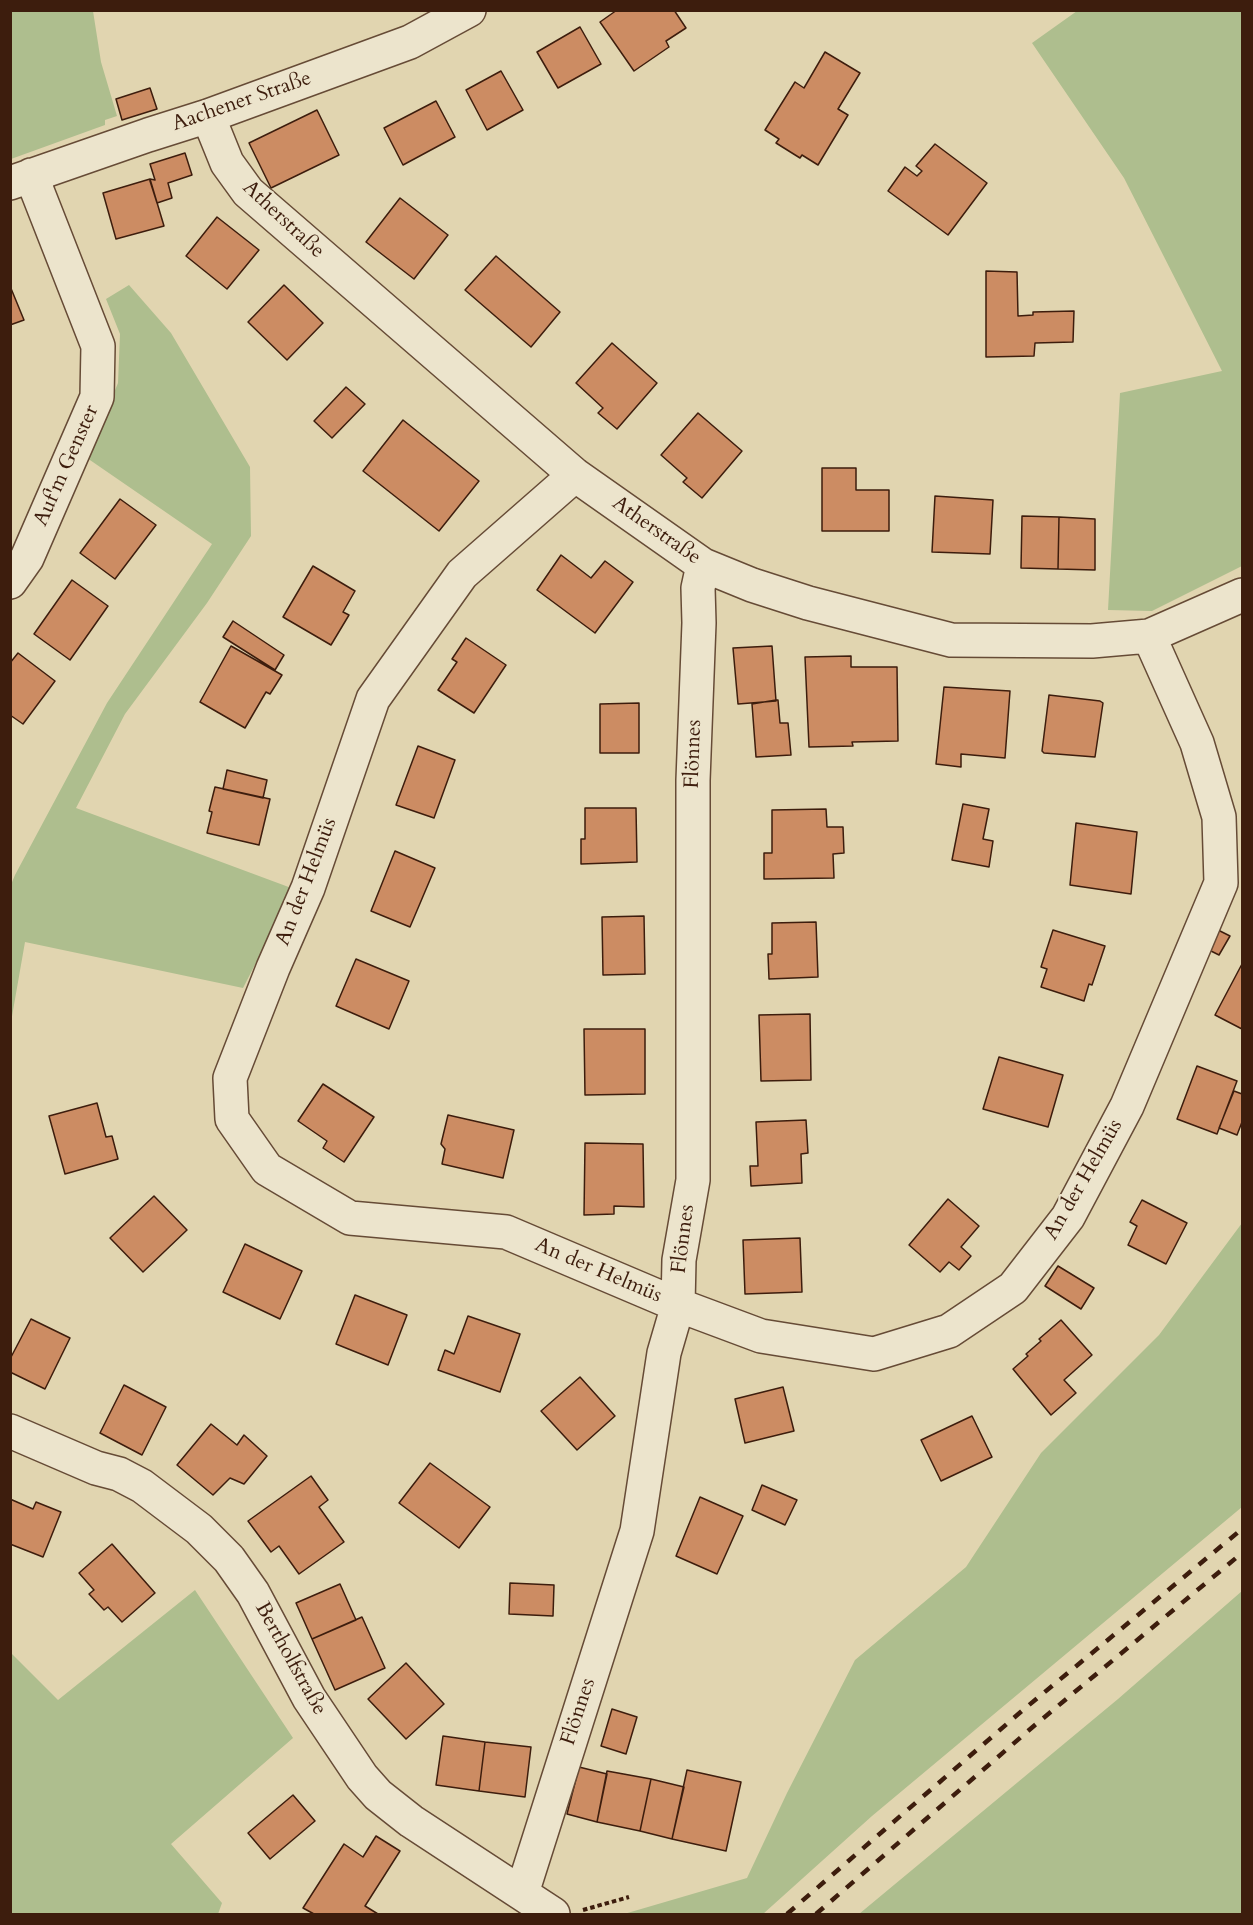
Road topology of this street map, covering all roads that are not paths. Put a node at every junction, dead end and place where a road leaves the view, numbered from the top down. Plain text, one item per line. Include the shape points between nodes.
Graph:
1 (469, 10) edge
2 (208, 116) junction
3 (21, 179) edge
4 (575, 475) junction
5 (703, 565) junction
6 (10, 582) edge
7 (1242, 595) edge
8 (1149, 636) junction
9 (678, 1305) junction
10 (10, 1431) edge
11 (522, 1893) junction
12 (565, 1913) edge

1 - 2 street, Aachener Straße via 410,42
2 - 3 street, Aachener Straße
2 - 4 street, Atherstraße via 227,163 248,192
3 - 6 street, Auf'm Genster via 99,346 97,397 27,558
4 - 5 street, Atherstraße
4 - 9 street, An der Helmüs via 462,574 373,699 308,888 230,1078 232,1119 267,1169 350,1218 506,1232
5 - 8 street, Atherstraße via 808,603 951,640 1092,641
5 - 9 street, Flönnes via 698,588 693,780 693,1180 679,1260
7 - 8 street, Atherstraße
8 - 9 street, An der Helmüs via 1197,743 1213,796 1219,817 1221,884 1127,1106 1068,1217 1014,1288 949,1331 874,1354 760,1336
9 - 11 street, Flönnes via 664,1353 637,1531
10 - 11 street, Bertholfstraße via 126,1478 199,1529 229,1559 253,1593 309,1698 362,1777 411,1821
11 - 12 street, Bertholfstraße

